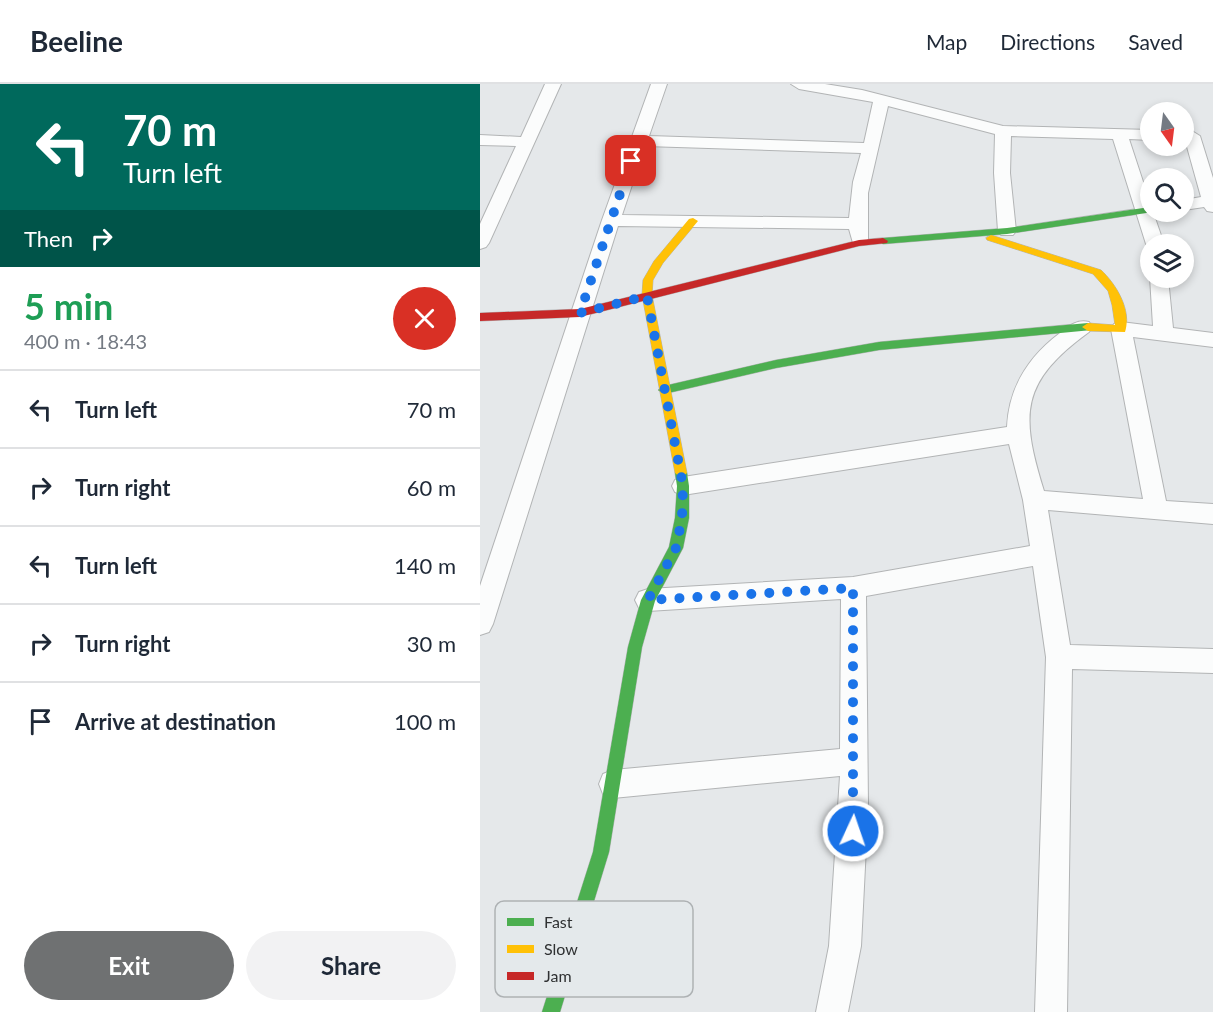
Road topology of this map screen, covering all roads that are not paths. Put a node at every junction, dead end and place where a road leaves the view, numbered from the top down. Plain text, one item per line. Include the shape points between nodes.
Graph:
1 (553, 84) edge
2 (659, 84) edge
3 (799, 84) edge
4 (881, 101) junction
5 (1004, 131) junction
6 (1120, 135) junction
7 (1140, 135) edge
8 (1194, 136) edge
9 (1213, 137) edge
10 (480, 140) edge
11 (638, 141) junction
12 (526, 142) junction
13 (871, 148) junction
14 (1194, 153) edge
15 (1140, 189) edge
16 (480, 203) edge
17 (1212, 203) edge
18 (499, 204) junction
19 (1194, 204) edge
20 (1140, 212) edge
21 (611, 220) junction
22 (693, 221) junction
23 (856, 224) junction
24 (1007, 231) junction
25 (977, 233) junction
26 (480, 243) edge
27 (859, 243) junction
28 (1160, 288) edge
29 (647, 296) junction
30 (580, 313) junction
31 (480, 317) edge
32 (1082, 327) junction
33 (1121, 329) junction
34 (1164, 334) junction
35 (1213, 339) edge
36 (664, 390) junction
37 (1018, 434) junction
38 (683, 486) junction
39 (1035, 500) junction
40 (1156, 509) junction
41 (1213, 514) edge
42 (1043, 554) junction
43 (853, 588) junction
44 (648, 600) junction
45 (480, 624) edge
46 (1059, 657) junction
47 (1213, 660) edge
48 (854, 761) junction
49 (613, 784) junction
50 (586, 901) edge
51 (556, 997) edge
52 (551, 1012) edge
53 (832, 1012) edge
54 (1051, 1012) edge

1 - 12 street
2 - 11 street
3 - 4 street
4 - 5 street
4 - 13 street
5 - 6 street
5 - 24 street via 1002,173
6 - 7 street
6 - 15 street
8 - 9 street
10 - 12 street
11 - 13 street
11 - 21 street
12 - 18 street
13 - 23 street via 862,172
14 - 17 street
16 - 18 street
17 - 19 street
18 - 26 street
20 - 24 street
21 - 22 street
21 - 30 street
22 - 23 street
22 - 29 street via 653,270
23 - 27 street
24 - 25 street
25 - 27 street
25 - 33 street via 1097,272 1111,282 1118,297
27 - 29 street
28 - 34 street
29 - 30 street
29 - 36 street
30 - 31 street
30 - 45 street
32 - 33 street
32 - 36 street via 879,346 776,364
32 - 37 street via 1055,346 1034,368 1022,398
33 - 34 street
33 - 40 street
34 - 35 street
36 - 38 street
37 - 38 street
37 - 39 street
38 - 44 street via 676,548
39 - 40 street
39 - 42 street
40 - 41 street
42 - 43 street
42 - 46 street
43 - 44 street
43 - 48 street
44 - 49 street via 635,647
46 - 47 street
46 - 54 street
48 - 49 street
48 - 53 street via 845,946
49 - 50 street via 601,852
51 - 52 street

